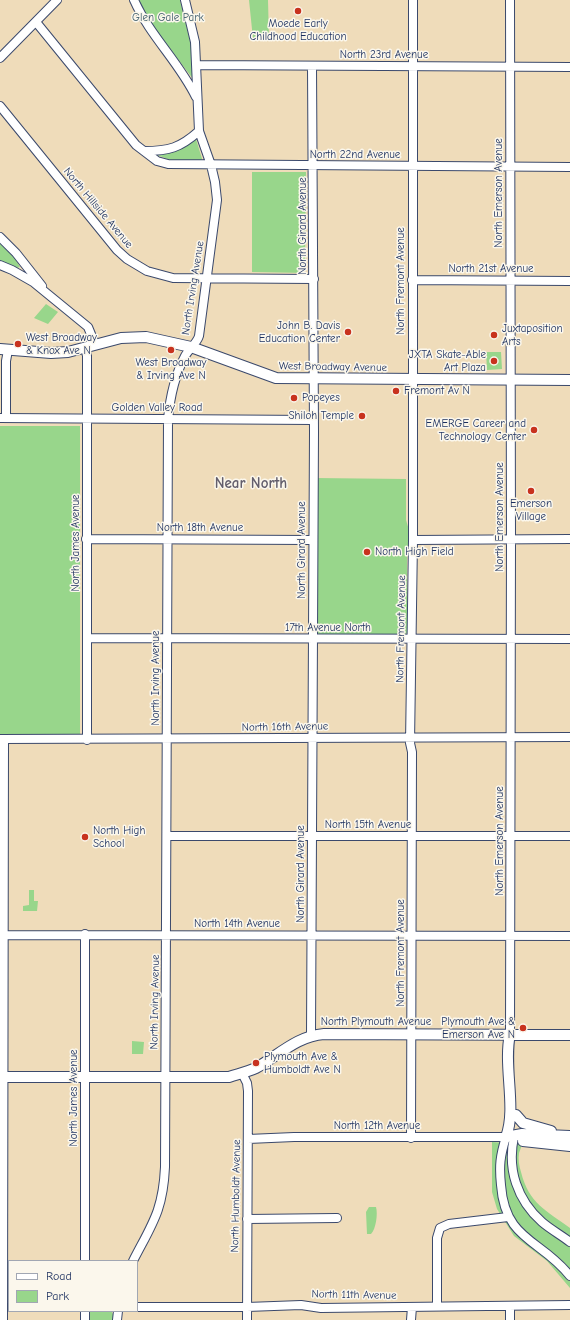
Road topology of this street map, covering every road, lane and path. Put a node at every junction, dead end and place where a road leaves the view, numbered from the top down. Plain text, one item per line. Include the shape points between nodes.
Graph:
1 (57, 0) edge
2 (134, 0) edge
3 (185, 0) edge
4 (413, 0) edge
5 (510, 0) edge
6 (36, 22) junction
7 (0, 58) edge
8 (197, 65) junction
9 (312, 66) junction
10 (412, 66) junction
11 (510, 66) junction
12 (570, 67) edge
13 (197, 100) junction
14 (0, 106) edge
15 (199, 131) junction
16 (144, 151) junction
17 (211, 165) junction
18 (314, 165) junction
19 (412, 166) junction
20 (510, 166) junction
21 (570, 167) edge
22 (0, 237) edge
23 (0, 265) edge
24 (206, 279) junction
25 (314, 279) junction
26 (412, 280) junction
27 (510, 280) junction
28 (570, 281) edge
29 (52, 297) junction
30 (95, 344) junction
31 (85, 347) junction
32 (191, 347) junction
33 (3, 349) edge
34 (313, 380) junction
35 (413, 380) junction
36 (510, 380) junction
37 (570, 380) edge
38 (3, 418) edge
39 (87, 418) junction
40 (168, 419) junction
41 (314, 420) junction
42 (86, 539) junction
43 (167, 539) junction
44 (512, 539) junction
45 (570, 539) edge
46 (313, 540) junction
47 (413, 540) junction
48 (87, 638) junction
49 (168, 638) junction
50 (313, 639) junction
51 (411, 639) junction
52 (511, 639) junction
53 (570, 639) edge
54 (312, 737) junction
55 (410, 737) junction
56 (511, 737) junction
57 (570, 737) edge
58 (2, 739) edge
59 (87, 740) junction
60 (167, 740) junction
61 (2, 835) edge
62 (167, 836) junction
63 (312, 836) junction
64 (412, 836) junction
65 (511, 836) junction
66 (570, 836) edge
67 (85, 934) junction
68 (312, 934) junction
69 (2, 935) edge
70 (167, 935) junction
71 (412, 936) junction
72 (510, 936) junction
73 (570, 936) edge
74 (510, 1034) junction
75 (312, 1035) junction
76 (411, 1035) junction
77 (570, 1035) edge
78 (242, 1073) junction
79 (2, 1077) edge
80 (85, 1077) junction
81 (166, 1077) junction
82 (510, 1090) junction
83 (516, 1116) junction
84 (567, 1135) edge
85 (510, 1137) junction
86 (411, 1138) junction
87 (248, 1139) junction
88 (570, 1146) edge
89 (508, 1217) junction
90 (337, 1218) dead end
91 (246, 1219) junction
92 (2, 1242) edge
93 (570, 1242) edge
94 (85, 1260) edge
95 (134, 1260) edge
96 (570, 1276) edge
97 (570, 1305) edge
98 (6, 1306) edge
99 (437, 1306) junction
100 (510, 1306) junction
101 (138, 1307) edge
102 (246, 1307) junction
103 (412, 1307) junction
104 (3, 1320) edge
105 (246, 1320) edge
106 (411, 1320) edge
107 (510, 1320) edge

1 - 6 street
2 - 13 street, North Irving Avenue via 150,29 187,79
3 - 8 street, North Irving Avenue via 195,42
4 - 10 street, North Fremont Avenue
5 - 11 street, North Emerson Avenue
6 - 7 street
6 - 16 street, North 22nd Avenue via 128,136
8 - 9 street, North 23rd Avenue
8 - 13 street, North Irving Avenue
9 - 10 street, North 23rd Avenue
9 - 18 street, North Girard Avenue
10 - 11 street, North 23rd Avenue
10 - 19 street, North Fremont Avenue
11 - 12 street, North 23rd Avenue
11 - 20 street, North Emerson Avenue
13 - 15 street, North Irving Avenue
14 - 24 street, North Hillside Avenue via 127,259 156,275
15 - 16 street via 185,143 174,148
15 - 17 street, North Irving Avenue
16 - 17 street, North 22nd Avenue via 157,161 168,164
17 - 18 street, North 22nd Avenue
17 - 24 street, North Irving Avenue via 217,200
18 - 19 street, North 22nd Avenue
18 - 25 street, North Girard Avenue
19 - 20 street, North 22nd Avenue
19 - 26 street, North Fremont Avenue
20 - 21 street, North 22nd Avenue
20 - 27 street, North Emerson Avenue
22 - 29 street
23 - 29 street via 12,270
24 - 25 street
24 - 32 street, North Irving Avenue via 199,336
25 - 34 street, North Girard Avenue
26 - 27 street, North 21st Avenue
26 - 35 street, North Fremont Avenue
27 - 28 street, North 21st Avenue
27 - 36 street, North Emerson Avenue
29 - 30 street via 88,327
30 - 31 main road, West Broadway Avenue
30 - 32 main road, West Broadway Avenue via 121,338 146,337
31 - 33 main road, West Broadway Avenue via 51,353
31 - 39 street, North James Avenue
32 - 34 main road, West Broadway Avenue via 263,375
32 - 40 street, North Irving Avenue via 174,383
33 - 38 street via 6,361
34 - 35 main road, West Broadway Avenue
34 - 41 street, North Girard Avenue
35 - 36 main road, West Broadway Avenue
35 - 47 street, North Fremont Avenue
36 - 37 main road, West Broadway Avenue
36 - 44 street, North Emerson Avenue
38 - 39 street, Golden Valley Road
39 - 40 street, Golden Valley Road
39 - 42 street, North James Avenue
40 - 41 street, Golden Valley Road
40 - 43 street, North Irving Avenue
41 - 46 street, North Girard Avenue
42 - 43 street, North 18th Avenue
42 - 48 street, North James Avenue
43 - 46 street, North 18th Avenue
43 - 49 street, North Irving Avenue
44 - 45 street
44 - 47 street
44 - 52 street, North Emerson Avenue
46 - 50 street, North Girard Avenue
47 - 51 street, North Fremont Avenue
48 - 49 street, 17th Avenue North
48 - 59 street, North James Avenue
49 - 50 street, 17th Avenue North
49 - 60 street, North Irving Avenue
50 - 51 street, 17th Avenue North
50 - 54 street, North Girard Avenue
51 - 52 street, 17th Avenue North
51 - 55 street, North Fremont Avenue
52 - 53 street, 17th Avenue North
52 - 56 street, North Emerson Avenue
54 - 55 street, North 16th Avenue
54 - 60 street, North 16th Avenue
54 - 63 street, North Girard Avenue
55 - 56 street, North 16th Avenue
55 - 64 street, North Fremont Avenue
56 - 57 street, North 16th Avenue
56 - 65 street, North Emerson Avenue
58 - 59 street, North 16th Avenue
58 - 61 street
59 - 60 street, North 16th Avenue
60 - 62 street, North Irving Avenue
61 - 69 street
62 - 63 street, North 15th Avenue
62 - 70 street, North Irving Avenue
63 - 64 street, North 15th Avenue
63 - 68 street, North Girard Avenue
64 - 65 street, North 15th Avenue
64 - 71 street, North Fremont Avenue
65 - 66 street, North 15th Avenue
65 - 72 street, North Emerson Avenue
67 - 69 street, North 14th Avenue
67 - 70 street, North 14th Avenue
67 - 80 street, North James Avenue
68 - 70 street, North 14th Avenue
68 - 71 street, North 14th Avenue
68 - 75 street, North Girard Avenue
69 - 79 street
70 - 81 street, North Irving Avenue
71 - 72 street, North 14th Avenue
71 - 76 street, North Fremont Avenue
72 - 73 street, North 14th Avenue
72 - 74 street, North Emerson Avenue
74 - 76 main road, North Plymouth Avenue
74 - 77 main road, North Plymouth Avenue
74 - 82 main road via 507,1070
75 - 76 main road, North Plymouth Avenue
75 - 78 main road, North Plymouth Avenue
76 - 86 street, North Fremont Avenue
78 - 81 main road, North Plymouth Avenue via 221,1077
78 - 87 street, North Humboldt Avenue via 248,1085
79 - 80 main road, North Plymouth Avenue
79 - 92 street
80 - 81 main road, North Plymouth Avenue
80 - 94 street, North James Avenue
81 - 95 street, North Irving Avenue via 166,1166 162,1200
82 - 83 main road via 516,1106
82 - 85 main road
83 - 84 main road via 523,1123
83 - 85 main road
84 - 85 main road via 522,1134
85 - 86 street, North 12th Avenue
85 - 88 main road via 521,1141
85 - 89 street via 499,1159 502,1202
85 - 93 street via 516,1186 525,1204 542,1222
86 - 87 street, North 12th Avenue
87 - 91 street, North Humboldt Avenue
89 - 96 street via 514,1226
89 - 99 street via 449,1224 440,1228 437,1238
90 - 91 street
91 - 102 street, North Humboldt Avenue
92 - 98 street
97 - 100 street, North 11th Avenue
98 - 104 street
99 - 100 street, North 11th Avenue
99 - 103 street, North 11th Avenue
100 - 107 street
101 - 102 street, North 11th Avenue
102 - 103 street, North 11th Avenue
102 - 105 street, North Humboldt Avenue
103 - 106 street

